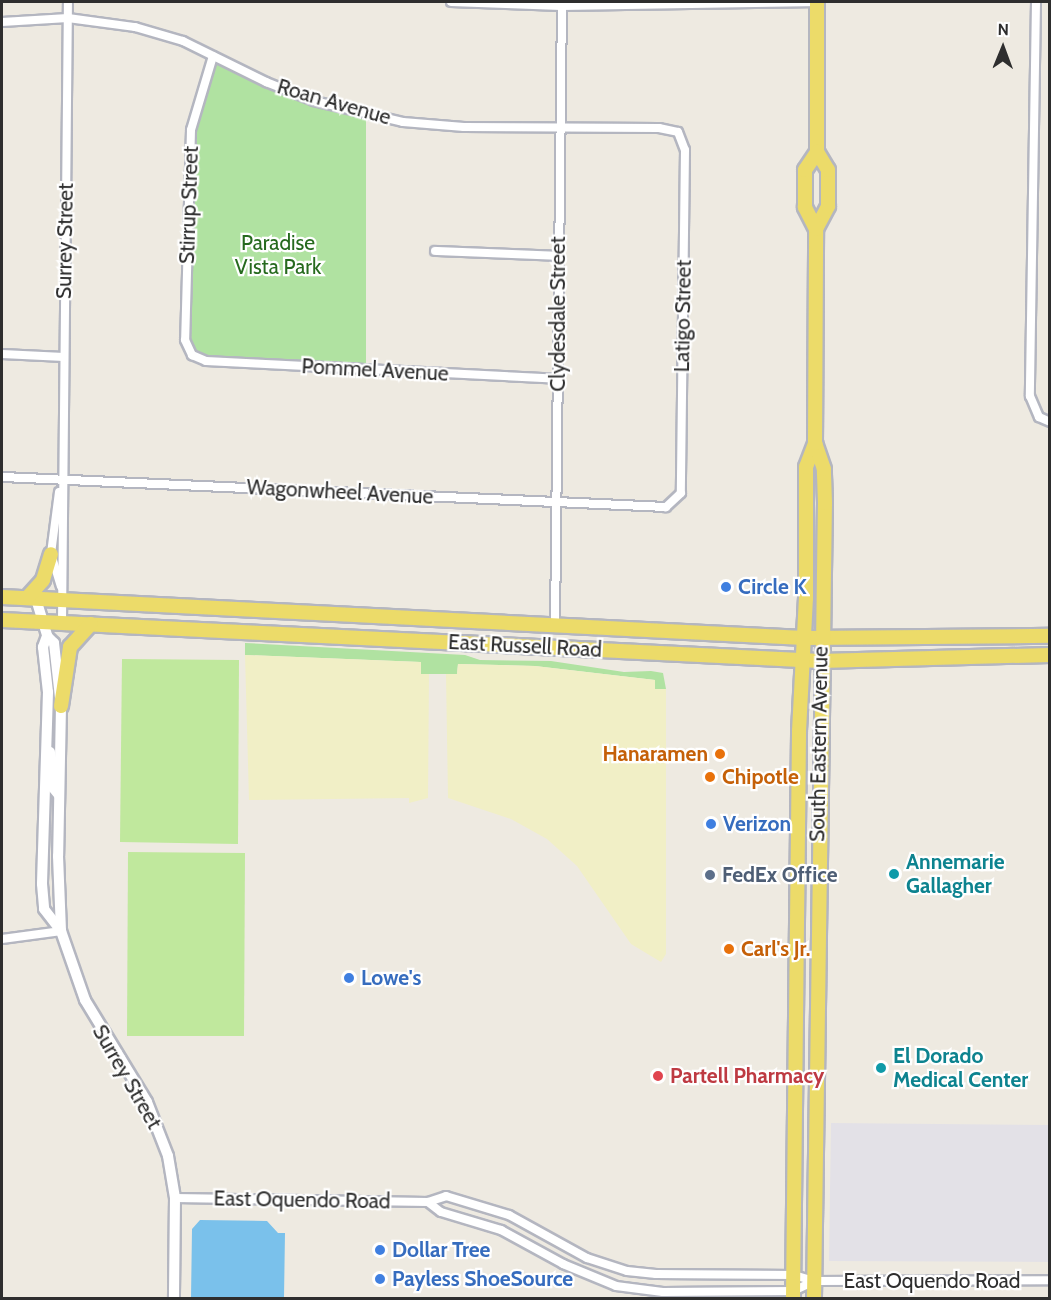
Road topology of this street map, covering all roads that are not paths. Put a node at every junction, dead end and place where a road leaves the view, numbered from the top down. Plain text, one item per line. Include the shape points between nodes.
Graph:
1 (68, 2) edge
2 (451, 2) edge
3 (817, 2) edge
4 (822, 2) edge
5 (1036, 2) edge
6 (561, 4) edge
7 (689, 4) edge
8 (68, 18) junction
9 (2, 22) edge
10 (213, 56) junction
11 (560, 129) junction
12 (678, 132) joint
13 (817, 152) junction
14 (816, 229) junction
15 (435, 251) dead end
16 (558, 256) junction
17 (2, 354) edge
18 (192, 356) joint
19 (64, 357) junction
20 (558, 379) junction
21 (1050, 422) edge
22 (815, 443) junction
23 (2, 477) edge
24 (62, 480) junction
25 (677, 501) joint
26 (557, 502) junction
27 (51, 554) junction
28 (61, 586) junction
29 (2, 597) edge
30 (31, 599) junction
31 (61, 602) junction
32 (2, 620) edge
33 (437, 621) junction
34 (43, 622) junction
35 (62, 622) junction
36 (91, 624) junction
37 (555, 627) junction
38 (47, 636) junction
39 (1050, 636) edge
40 (804, 638) junction
41 (821, 639) junction
42 (437, 642) junction
43 (1050, 655) edge
44 (803, 660) junction
45 (820, 661) junction
46 (62, 706) junction
47 (47, 729) junction
48 (60, 795) junction
49 (61, 931) junction
50 (2, 939) edge
51 (816, 980) junction
52 (795, 984) junction
53 (175, 1198) junction
54 (428, 1202) junction
55 (794, 1275) junction
56 (1050, 1280) edge
57 (814, 1281) junction
58 (793, 1295) edge
59 (174, 1299) edge
60 (814, 1299) edge

1 - 8 street, Surrey Street
2 - 6 street
3 - 4 street
3 - 7 street
3 - 13 main road, South Eastern Avenue
5 - 21 street via 1030,396 1039,417
6 - 7 street
6 - 11 street, Clydesdale Street
8 - 9 street, Roan Avenue
8 - 10 street, Roan Avenue via 135,27 183,41
8 - 19 street, Surrey Street
10 - 11 street, Roan Avenue via 266,82 345,110 403,122
10 - 18 street, Stirrup Street via 191,130 185,340
11 - 12 street, Roan Avenue via 659,128
11 - 16 street, Clydesdale Street
12 - 25 street, Latigo Street via 685,162 681,494
13 - 14 main road, South Eastern Avenue via 806,170 805,207
13 - 14 main road, South Eastern Avenue via 828,170 828,206
14 - 22 main road, South Eastern Avenue
15 - 16 street
16 - 20 street, Clydesdale Street
17 - 19 street
18 - 20 street, Pommel Avenue via 206,362
19 - 24 street, Surrey Street
20 - 26 street, Clydesdale Street
22 - 40 main road, South Eastern Avenue via 806,467
22 - 41 main road, South Eastern Avenue via 824,469
23 - 24 street, Wagonwheel Avenue
24 - 26 street, Wagonwheel Avenue
24 - 27 street, Surrey Street
24 - 28 street, Surrey Street
25 - 26 street, Wagonwheel Avenue via 656,510
26 - 37 street, Clydesdale Street
27 - 28 street, Surrey Street
27 - 30 main road via 43,580
28 - 31 street, Surrey Street
29 - 30 main road, East Russell Road
30 - 31 main road, East Russell Road
30 - 34 street, Surrey Street
31 - 33 main road, East Russell Road
31 - 35 street, Surrey Street
32 - 34 main road, East Russell Road
33 - 37 main road, East Russell Road
33 - 42 main road
34 - 35 main road, East Russell Road
34 - 38 street, Surrey Street
35 - 36 main road, East Russell Road
36 - 42 main road, East Russell Road
36 - 46 main road via 70,647
37 - 40 main road, East Russell Road
38 - 46 street, Surrey Street via 54,643
38 - 47 street, Surrey Street via 43,647
39 - 41 main road, East Russell Road
40 - 41 main road, East Russell Road
40 - 44 main road, South Eastern Avenue
41 - 45 main road, South Eastern Avenue
42 - 44 main road, East Russell Road
43 - 45 main road, East Russell Road
44 - 45 main road, East Russell Road
44 - 52 main road, South Eastern Avenue
45 - 51 main road, South Eastern Avenue
46 - 48 street, Surrey Street
47 - 48 street via 50,784
47 - 49 street, Surrey Street via 42,769 42,884 44,909
48 - 49 street, Surrey Street
49 - 50 street
49 - 53 street, Surrey Street via 85,1000 151,1112 168,1156
51 - 52 main road
51 - 57 main road, South Eastern Avenue
52 - 55 main road, South Eastern Avenue
53 - 54 street, East Oquendo Road
53 - 59 street, Surrey Street
54 - 55 street, East Oquendo Road via 446,1196 481,1205 529,1225 587,1258 627,1271
54 - 58 street, East Oquendo Road via 441,1212 501,1230 563,1264 616,1286 663,1292
55 - 57 street, East Oquendo Road
55 - 58 main road, South Eastern Avenue
56 - 57 street, East Oquendo Road
57 - 58 street, East Oquendo Road
57 - 60 main road, South Eastern Avenue

